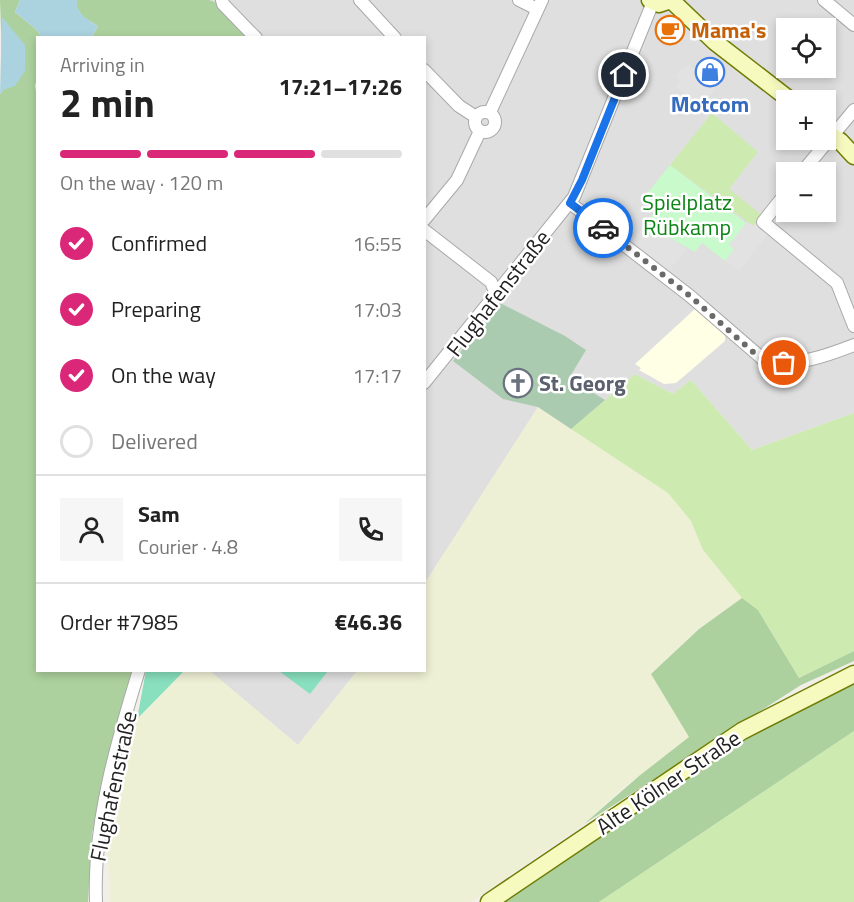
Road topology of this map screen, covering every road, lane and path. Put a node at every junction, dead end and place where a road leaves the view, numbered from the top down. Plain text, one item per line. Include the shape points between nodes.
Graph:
1 (222, 0) edge
2 (360, 0) edge
3 (519, 0) edge
4 (671, 0) edge
5 (652, 1) edge
6 (832, 2) edge
7 (539, 5) edge
8 (854, 25) edge
9 (254, 36) edge
10 (393, 36) edge
11 (426, 72) edge
12 (777, 90) edge
13 (854, 110) edge
14 (490, 112) junction
15 (476, 117) junction
16 (836, 127) edge
17 (480, 131) junction
18 (836, 140) edge
19 (854, 156) edge
20 (570, 203) junction
21 (776, 206) edge
22 (426, 218) edge
23 (426, 232) edge
24 (496, 294) junction
25 (854, 326) edge
26 (854, 345) edge
27 (426, 381) edge
28 (139, 672) edge
29 (854, 674) edge
30 (96, 902) edge
31 (489, 902) edge

1 - 9 street
2 - 10 street
3 - 7 street
4 - 5 main road
4 - 12 main road via 710,38
5 - 20 street, Flughafenstraße
6 - 8 street
7 - 14 street
11 - 15 street via 459,106
13 - 16 street
14 - 15 street via 481,112
14 - 17 street via 495,119 494,128
15 - 17 street via 475,125
17 - 22 street via 457,180
18 - 19 main road
20 - 24 street, Flughafenstraße
20 - 26 street via 690,296 765,361 804,361
21 - 25 street via 763,222 837,283
23 - 24 street via 491,282
24 - 27 street, Flughafenstraße
28 - 30 street, Flughafenstraße via 99,831
29 - 31 main road, Alte Kölner Straße via 742,731

